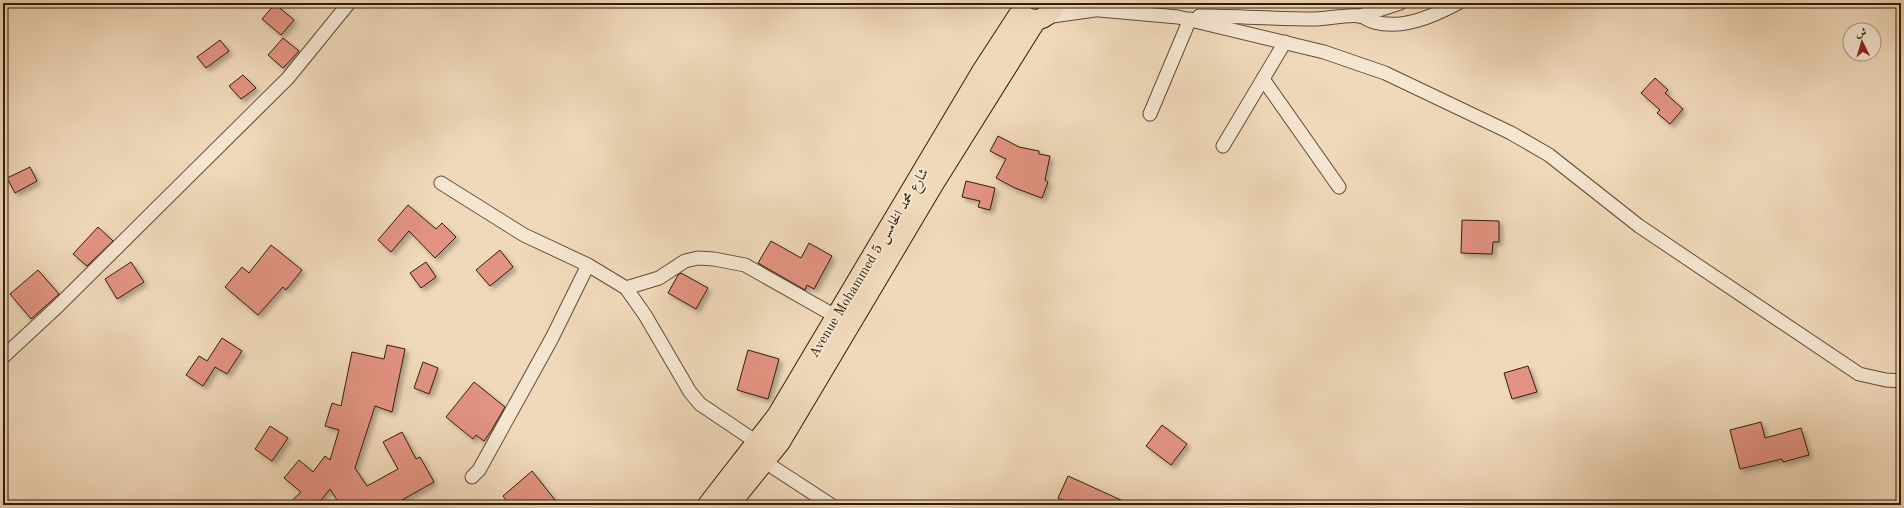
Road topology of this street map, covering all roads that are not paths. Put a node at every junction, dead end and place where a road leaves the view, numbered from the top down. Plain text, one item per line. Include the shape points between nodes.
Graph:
1 (349, 3) edge
2 (1077, 3) edge
3 (1400, 3) edge
4 (1458, 3) edge
5 (1099, 10) junction
6 (1034, 11) edge
7 (1360, 16) junction
8 (1184, 18) junction
9 (1285, 42) junction
10 (1263, 79) junction
11 (1150, 114) dead end
12 (1223, 146) dead end
13 (441, 183) dead end
14 (1339, 187) dead end
15 (588, 265) junction
16 (626, 288) junction
17 (838, 317) junction
18 (3, 357) edge
19 (1901, 381) edge
20 (758, 443) junction
21 (765, 462) junction
22 (472, 477) dead end
23 (708, 505) edge
24 (729, 505) edge
25 (831, 505) edge

1 - 18 street via 288,78 58,306
2 - 5 street
3 - 7 street
4 - 7 street via 1429,16 1398,24 1374,22
5 - 6 street
5 - 8 street
6 - 17 main road, Avenue Mohammed 5 شارع محمد الخامس via 981,73
6 - 21 main road, Avenue Mohammed 5 شارع محمد الخامس via 795,418
7 - 8 street via 1317,19 1239,16
8 - 9 street
8 - 11 street
9 - 10 street
9 - 19 street via 1385,73 1511,133 1549,155 1639,226 1859,374
10 - 12 street
10 - 14 street
13 - 15 street via 524,235
15 - 16 street
15 - 22 street via 552,338 479,470
16 - 17 street via 659,278 685,261 714,258 745,265
16 - 20 street via 700,404
17 - 20 main road, Avenue Mohammed 5 شارع محمد الخامس
20 - 23 main road, Avenue Mohammed 5 شارع محمد الخامس
21 - 24 main road, Avenue Mohammed 5 شارع محمد الخامس
21 - 25 street

